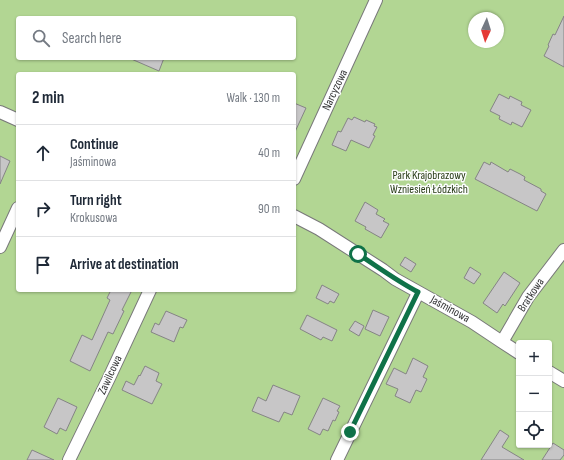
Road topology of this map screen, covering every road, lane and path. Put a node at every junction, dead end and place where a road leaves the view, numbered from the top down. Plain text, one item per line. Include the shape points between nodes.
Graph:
1 (376, 0) edge
2 (0, 112) edge
3 (16, 119) edge
4 (296, 175) edge
5 (16, 212) edge
6 (296, 217) edge
7 (0, 247) edge
8 (564, 250) edge
9 (149, 292) edge
10 (418, 292) junction
11 (502, 342) junction
12 (516, 351) edge
13 (552, 374) edge
14 (564, 381) edge
15 (69, 460) edge
16 (337, 460) edge

1 - 4 street, Narcyzowa
2 - 3 street
5 - 7 street
6 - 10 street, Jaśminowa
8 - 11 street, Bratkowa via 528,296
9 - 15 street, Zawilcowa
10 - 11 street, Jaśminowa
10 - 16 street
11 - 12 street, Jaśminowa
13 - 14 street

